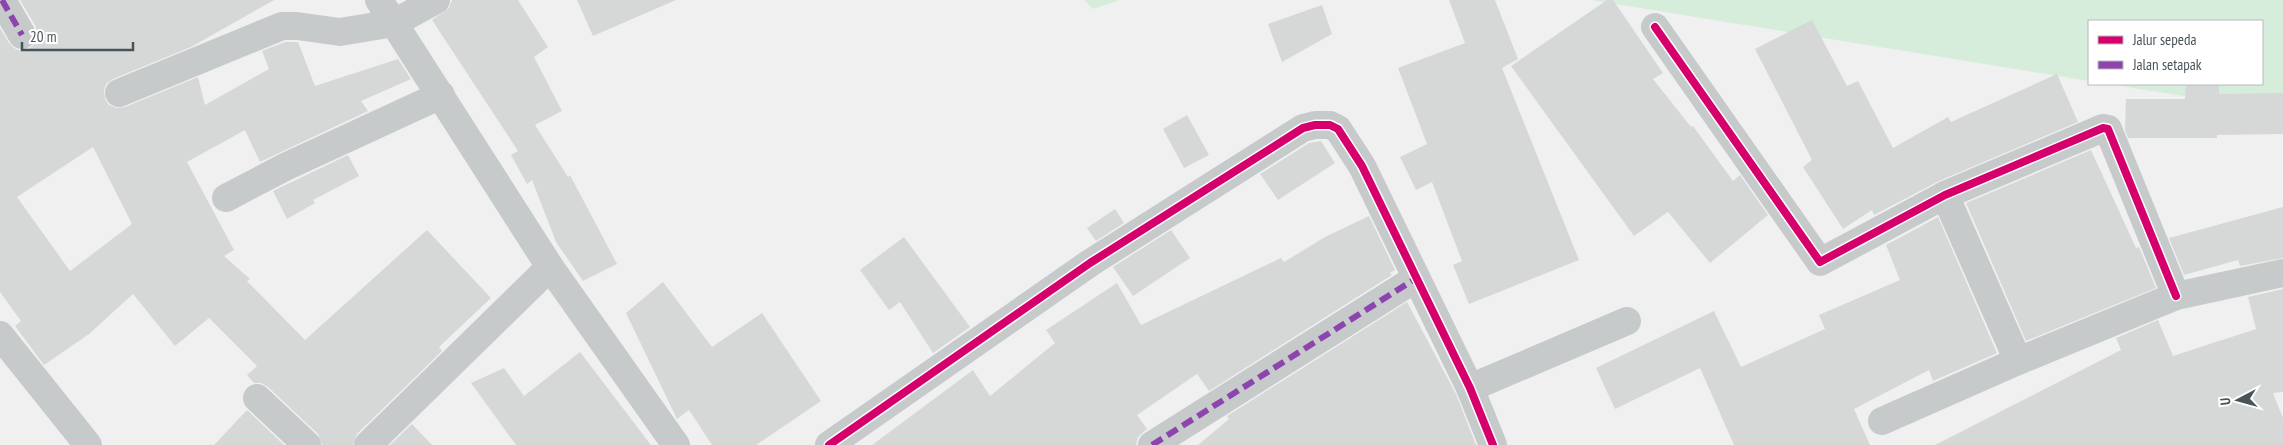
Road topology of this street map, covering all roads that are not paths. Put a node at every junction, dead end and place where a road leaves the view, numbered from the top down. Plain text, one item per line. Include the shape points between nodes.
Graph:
1 (2, 0) edge
2 (379, 0) edge
3 (436, 0) edge
4 (394, 23) junction
5 (1655, 27) dead end
6 (22, 35) dead end
7 (119, 92) dead end
8 (441, 95) junction
9 (1945, 195) junction
10 (226, 198) dead end
11 (550, 268) junction
12 (2283, 272) edge
13 (1416, 279) junction
14 (2176, 296) junction
15 (1627, 321) dead end
16 (0, 335) edge
17 (2018, 361) junction
18 (1470, 388) junction
19 (257, 398) dead end
20 (1882, 422) dead end
21 (1491, 444) edge
22 (88, 445) edge
23 (307, 445) edge
24 (368, 445) edge
25 (676, 445) edge
26 (829, 445) edge
27 (1152, 445) edge

1 - 6 street
2 - 4 street
3 - 4 street
4 - 7 street via 340,32 282,26
4 - 8 street
5 - 9 street via 1820,262
8 - 10 street
8 - 11 street
9 - 14 street via 2098,130 2108,129
9 - 17 street
11 - 24 street
11 - 25 street
12 - 14 street
13 - 18 street
13 - 26 street via 1362,166 1338,129 1330,125 1303,128 1090,263
13 - 27 street
14 - 17 street
15 - 18 street
16 - 22 street
17 - 20 street
18 - 21 street
19 - 23 street

